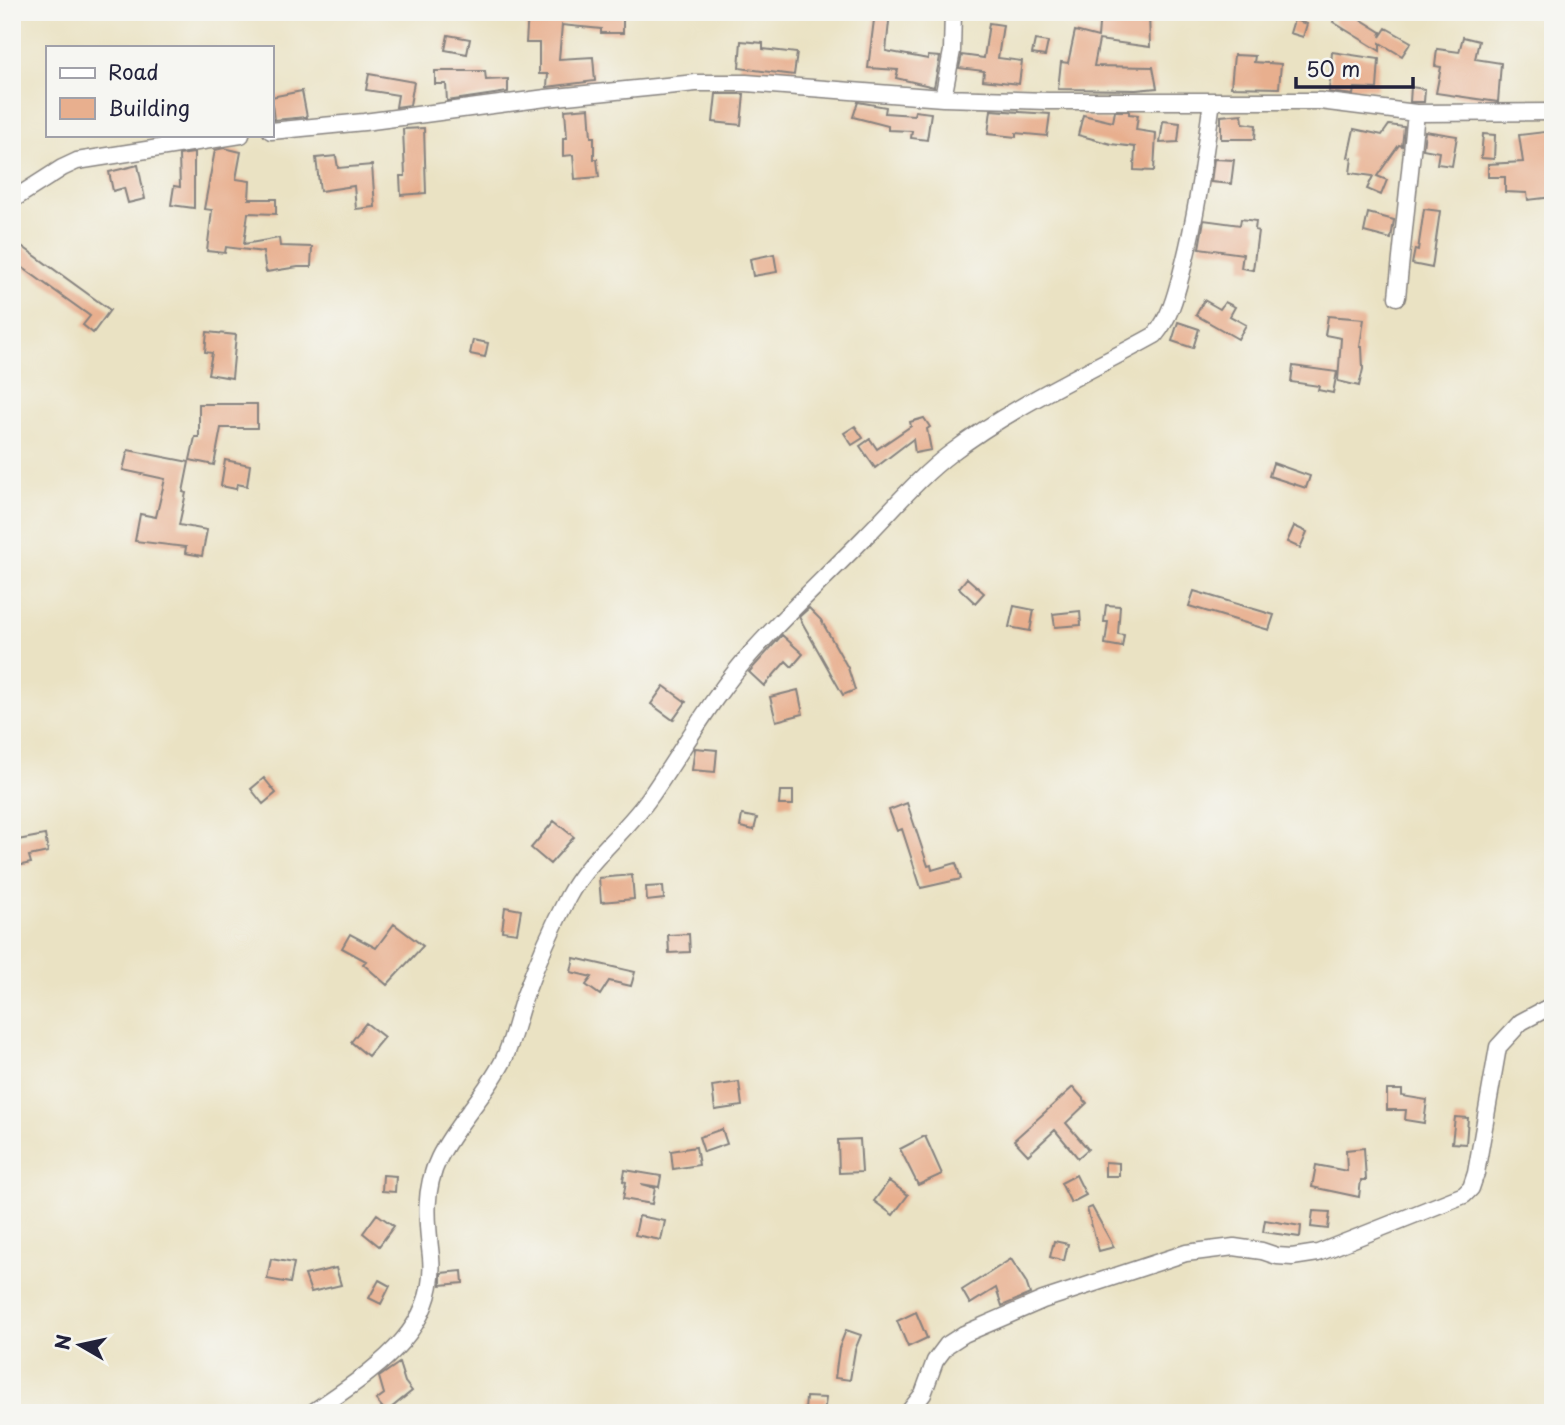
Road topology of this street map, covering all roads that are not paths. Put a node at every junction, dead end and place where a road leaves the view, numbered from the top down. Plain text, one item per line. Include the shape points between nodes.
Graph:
1 (953, 12) edge
2 (943, 98) junction
3 (1212, 100) junction
4 (1553, 112) edge
5 (1416, 113) junction
6 (273, 131) edge
7 (235, 136) edge
8 (12, 200) edge
9 (1397, 297) dead end
10 (1553, 1005) edge
11 (312, 1413) edge
12 (908, 1413) edge

1 - 2 street via 952,51
2 - 3 street
2 - 6 street via 696,83
3 - 5 street via 1320,101
3 - 11 street via 1193,227 1166,322 1156,335 1028,401 949,454 752,651 715,698 648,800 569,894 525,994 504,1059 438,1159 430,1178 426,1227 432,1270 421,1317 378,1365
4 - 5 street
5 - 9 street
7 - 8 street via 77,161
10 - 12 street via 1521,1022 1498,1047 1476,1173 1464,1195 1318,1253 1284,1257 1234,1247 1186,1253 1044,1300 947,1345 935,1361 923,1394

